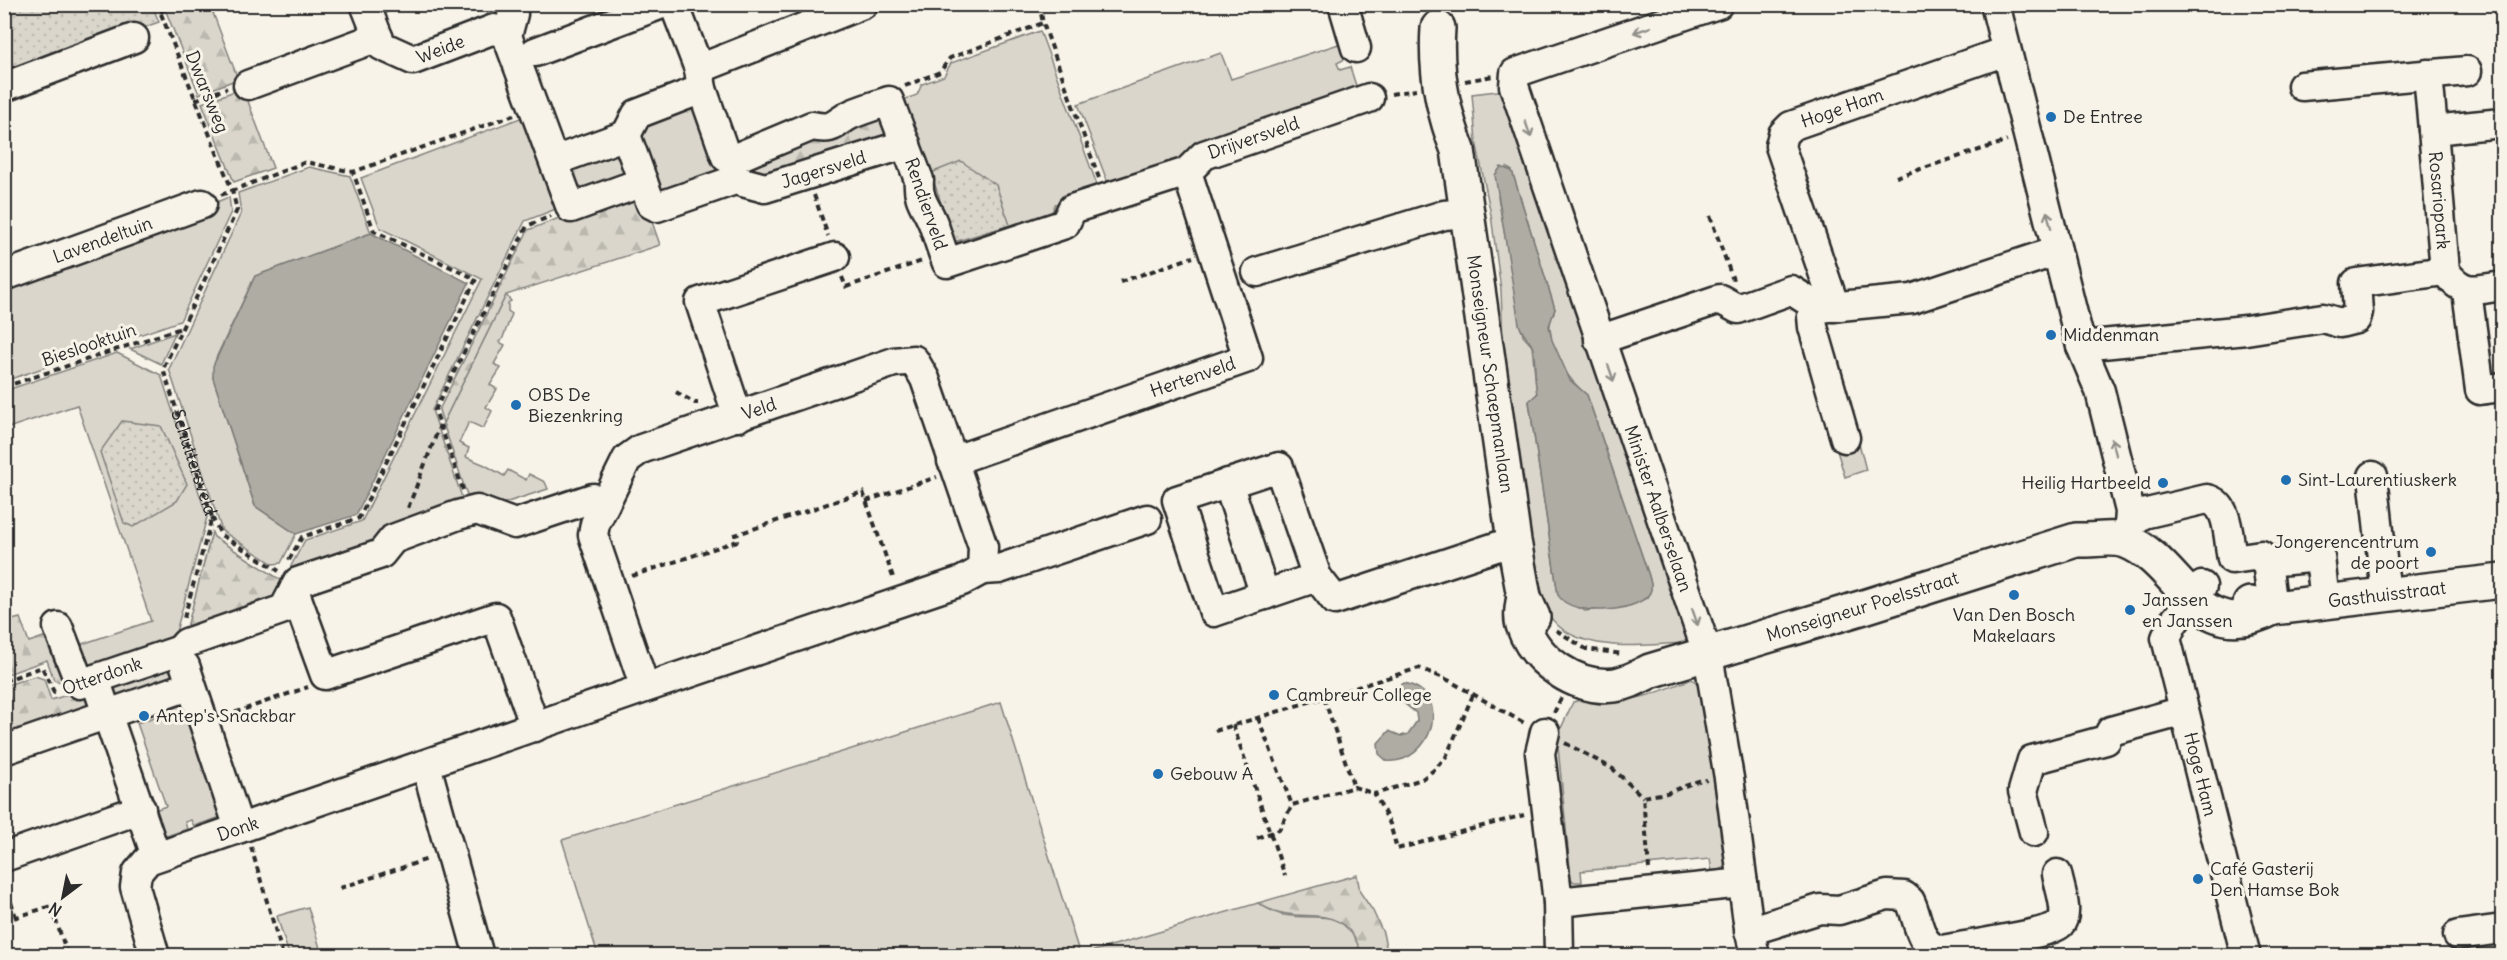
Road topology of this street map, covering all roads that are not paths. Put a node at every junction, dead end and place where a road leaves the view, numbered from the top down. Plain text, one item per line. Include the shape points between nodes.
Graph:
1 (365, 4) edge
2 (510, 4) edge
3 (662, 4) edge
4 (674, 4) edge
5 (862, 4) edge
6 (1343, 4) edge
7 (1718, 4) edge
8 (1995, 4) edge
9 (1434, 16) edge
10 (507, 36) junction
11 (378, 37) junction
12 (134, 38) dead end
13 (1356, 48) dead end
14 (2006, 51) junction
15 (536, 52) dead end
16 (2467, 71) dead end
17 (2428, 75) junction
18 (700, 79) junction
19 (248, 85) road end
20 (2302, 86) dead end
21 (4, 87) edge
22 (1369, 98) dead end
23 (2502, 123) edge
24 (2433, 130) junction
25 (626, 135) junction
26 (906, 144) junction
27 (554, 161) junction
28 (1187, 172) junction
29 (643, 182) junction
30 (202, 204) dead end
31 (1466, 213) junction
32 (2057, 251) junction
33 (835, 257) dead end
34 (947, 263) joint
35 (2445, 271) junction
36 (1257, 272) dead end
37 (4, 276) edge
38 (2502, 286) edge
39 (2467, 291) junction
40 (1827, 308) junction
41 (1599, 340) junction
42 (2082, 346) junction
43 (2502, 387) edge
44 (734, 404) junction
45 (1845, 438) dead end
46 (954, 466) junction
47 (2373, 476) dead end
48 (1228, 483) junction
49 (605, 503) junction
50 (1147, 519) dead end
51 (2129, 533) junction
52 (1514, 541) junction
53 (2266, 562) junction
54 (982, 570) junction
55 (1317, 578) junction
56 (2502, 581) edge
57 (294, 590) junction
58 (2197, 592) junction
59 (1265, 595) junction
60 (2386, 595) junction
61 (2325, 602) junction
62 (2272, 609) junction
63 (58, 627) dead end
64 (180, 650) junction
65 (1708, 655) junction
66 (1575, 671) joint
67 (87, 682) junction
68 (183, 688) dead end
69 (645, 688) junction
70 (2184, 711) junction
71 (107, 714) junction
72 (536, 727) junction
73 (1545, 732) road end
74 (4, 750) edge
75 (426, 765) junction
76 (141, 810) junction
77 (239, 828) junction
78 (2034, 832) dead end
79 (156, 856) junction
80 (4, 857) edge
81 (2057, 874) dead end
82 (1743, 883) junction
83 (1558, 902) junction
84 (2502, 929) edge
85 (2458, 935) dead end
86 (1752, 943) edge
87 (478, 955) edge
88 (155, 956) edge
89 (1559, 956) edge
90 (2246, 956) edge

1 - 11 street
2 - 10 street via 513,14
3 - 15 street
4 - 18 street
5 - 18 street
6 - 13 street
7 -> 41 street, Minister Aalberselaan via 1515,73 1514,86
8 - 14 street
9 - 31 main road, Monseigneur Schaepmanlaan via 1452,57 1458,83 1462,116 1458,150
10 - 11 street, Weide via 494,29 413,60 382,46
10 - 27 street
11 - 19 street
12 - 21 street
32 -> 14 street
14 - 40 street, Hoge Ham via 1791,126 1783,134 1780,146
16 - 17 street
17 - 20 street
17 - 24 street, Rosariopark
18 - 25 street via 637,114
18 - 26 street via 726,156 738,157 812,126 825,129 849,115 889,101
22 - 28 street, Drijversveld via 1204,155
23 - 24 street, Rosariopark
24 - 35 street, Rosariopark
25 - 27 street
25 - 29 street, Jagersveld
26 - 29 street, Jagersveld via 765,188 735,180 657,207 651,204
26 - 34 street, Rendierveld via 919,180 918,190
27 - 29 street via 572,208
28 - 34 street, Drijversveld via 1072,209 1065,224
28 - 46 street, Hertenveld via 1248,358
30 - 37 street, Lavendeltuin
31 - 36 street via 1444,215
31 - 52 main road, Monseigneur Schaepmanlaan
32 - 40 street via 1912,298
32 - 42 street
33 - 44 street via 700,302
35 - 39 street, Rosariopark via 2454,284
35 - 42 street, Rosariopark via 2356,283 2358,312 2350,322 2323,318 2246,330
38 - 39 street
39 - 43 street via 2480,390
40 - 41 street via 1791,290 1738,309 1720,299
40 - 45 street, Hoge Ham via 1812,316 1813,327
41 -> 65 street, Minister Aalberselaan
51 -> 42 street via 2130,510 2100,391
44 - 46 street, Veld via 914,360 925,379
44 - 49 street, Veld via 633,453
46 - 54 street, Veld via 983,547
47 - 60 street
48 - 55 street via 1279,467
48 - 59 street
48 - 59 street via 1177,500 1210,601 1214,612
49 - 57 street via 593,498 515,525 477,510 397,537 381,554 298,582
49 - 69 street, Veld via 593,535
50 - 54 street via 999,569
51 - 53 street via 2143,514 2214,500 2223,511 2232,559 2261,555
51 - 58 main road via 2156,563
51 - 65 main road, Monseigneur Poelsstraat via 2076,540
52 - 55 street via 1335,600
52 - 66 main road, Monseigneur Schaepmanlaan via 1524,597 1536,625
53 - 61 street via 2320,557
53 - 62 street
54 - 69 street via 962,581
55 - 59 street
56 - 60 main road, Gasthuisstraat
57 - 64 street via 284,609 186,643
57 - 72 street via 325,675 496,617
58 - 62 main road, Gasthuisstraat via 2214,615 2230,619
58 - 70 street, Hoge Ham via 2166,638
60 - 61 main road, Gasthuisstraat
61 - 62 main road, Gasthuisstraat
63 - 67 street
64 - 67 street, Otterdonk
64 - 77 street
65 - 66 main road, Monseigneur Poelsstraat via 1639,663 1613,672
65 - 82 street, Minister Aalberselaan
67 - 71 street
68 - 71 street
69 - 72 street
70 - 78 street via 2111,731 2106,740 2032,760 2023,791
70 - 90 street, Hoge Ham
71 - 74 street
71 - 76 street
72 - 75 street, Donk
73 - 83 street via 1540,753
75 - 77 street, Donk
75 - 87 street
76 - 79 street
76 - 80 street
77 - 79 street, Donk
79 - 88 street, Donk via 137,873 135,886
81 - 86 street via 2065,913 2061,924 2052,930 1933,949 1926,944 1910,901 1894,894 1839,910 1820,909
82 - 83 street
82 - 86 street, Minister Aalberselaan
83 - 89 street
84 - 85 street

